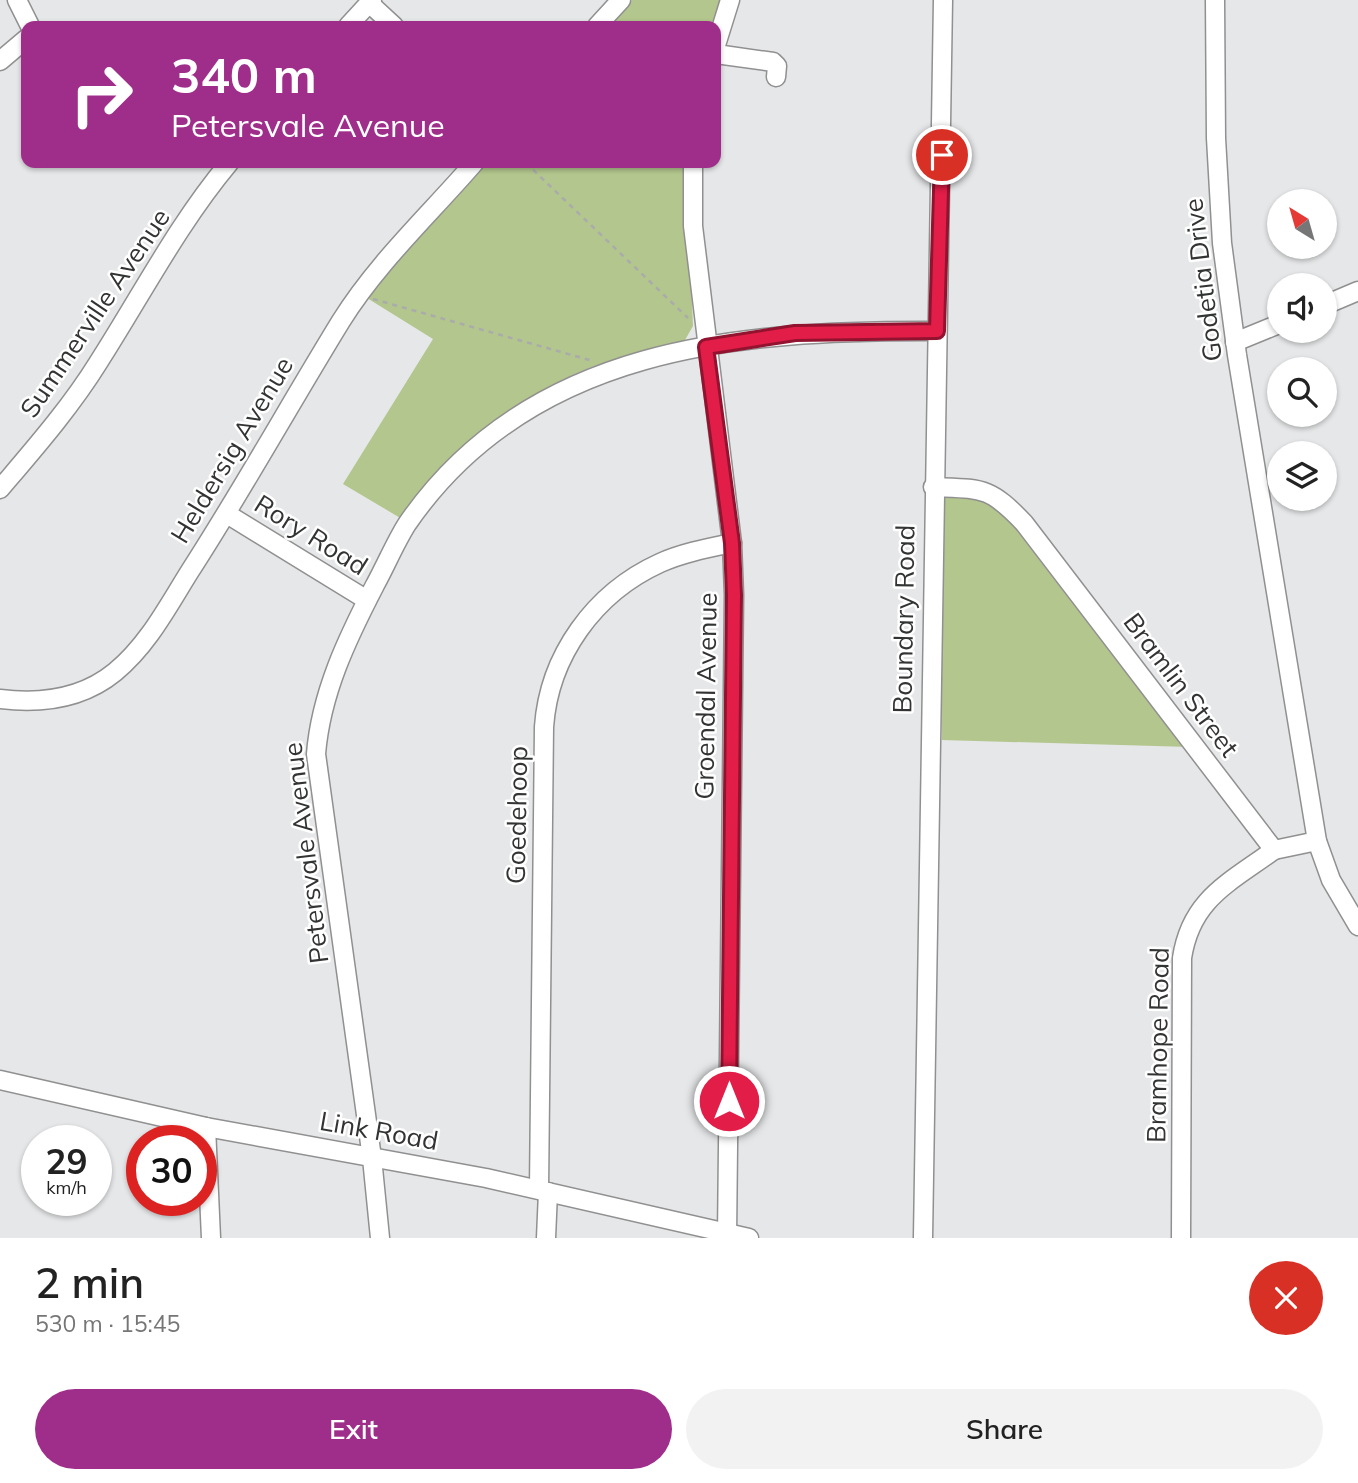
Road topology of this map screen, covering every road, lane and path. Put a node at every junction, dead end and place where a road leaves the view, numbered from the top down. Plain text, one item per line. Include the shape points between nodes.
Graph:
1 (17, 0) edge
2 (621, 0) edge
3 (730, 0) edge
4 (943, 0) edge
5 (1215, 0) edge
6 (370, 1) edge
7 (28, 21) edge
8 (352, 21) edge
9 (389, 21) edge
10 (602, 21) edge
11 (721, 29) edge
12 (21, 43) edge
13 (721, 55) edge
14 (0, 61) edge
15 (776, 77) dead end
16 (225, 168) edge
17 (470, 168) edge
18 (531, 168) edge
19 (693, 168) edge
20 (1358, 291) edge
21 (360, 296) junction
22 (1337, 300) edge
23 (1267, 329) edge
24 (937, 331) junction
25 (706, 341) junction
26 (1236, 342) junction
27 (617, 368) junction
28 (933, 487) junction
29 (0, 489) edge
30 (227, 514) junction
31 (732, 543) junction
32 (367, 600) junction
33 (0, 699) edge
34 (1317, 841) junction
35 (1273, 850) junction
36 (1358, 926) edge
37 (0, 1080) edge
38 (197, 1125) edge
39 (217, 1129) edge
40 (372, 1158) junction
41 (544, 1191) junction
42 (210, 1216) edge
43 (728, 1236) edge
44 (211, 1238) edge
45 (380, 1238) edge
46 (545, 1238) edge
47 (749, 1238) edge
48 (923, 1238) edge
49 (1181, 1238) edge

1 - 7 street
2 - 10 street
3 - 11 street
4 - 24 street, Boundary Road
5 - 26 street, Godetia Drive via 1219,200
6 - 8 street
6 - 9 street
12 - 14 street
13 - 15 street via 773,62
16 - 29 street, Summerville Avenue via 96,366
17 - 21 street, Heldersig Avenue
18 - 25 path
19 - 25 street, Groendal Avenue via 693,226
20 - 22 street
21 - 27 path
21 - 30 street, Heldersig Avenue via 343,317
23 - 26 street
24 - 25 street, Petersvale Avenue via 795,333
24 - 28 street, Boundary Road
25 - 27 street, Petersvale Avenue
25 - 31 street, Groendal Avenue
26 - 34 street, Godetia Drive
27 - 32 street, Petersvale Avenue via 546,397 493,433 453,468 406,526
28 - 35 street, Bramlin Street via 993,494 1024,523
28 - 48 street, Boundary Road
30 - 32 street, Rory Road
30 - 33 street, Heldersig Avenue via 148,636 113,674 78,694 27,703
31 - 41 street, Goedehoop via 662,562 609,595 582,625 551,682 544,727
31 - 43 street, Groendal Avenue via 735,652
32 - 40 street, Petersvale Avenue via 325,696 316,754
34 - 35 street
34 - 36 street via 1331,880
35 - 49 street, Bramhope Road via 1199,911 1185,938
37 - 38 street, Link Road
39 - 40 street, Link Road
40 - 41 street, Link Road
40 - 45 street, Petersvale Avenue
41 - 43 street, Link Road
41 - 46 street, Goedehoop
42 - 44 street
43 - 47 street, Link Road

